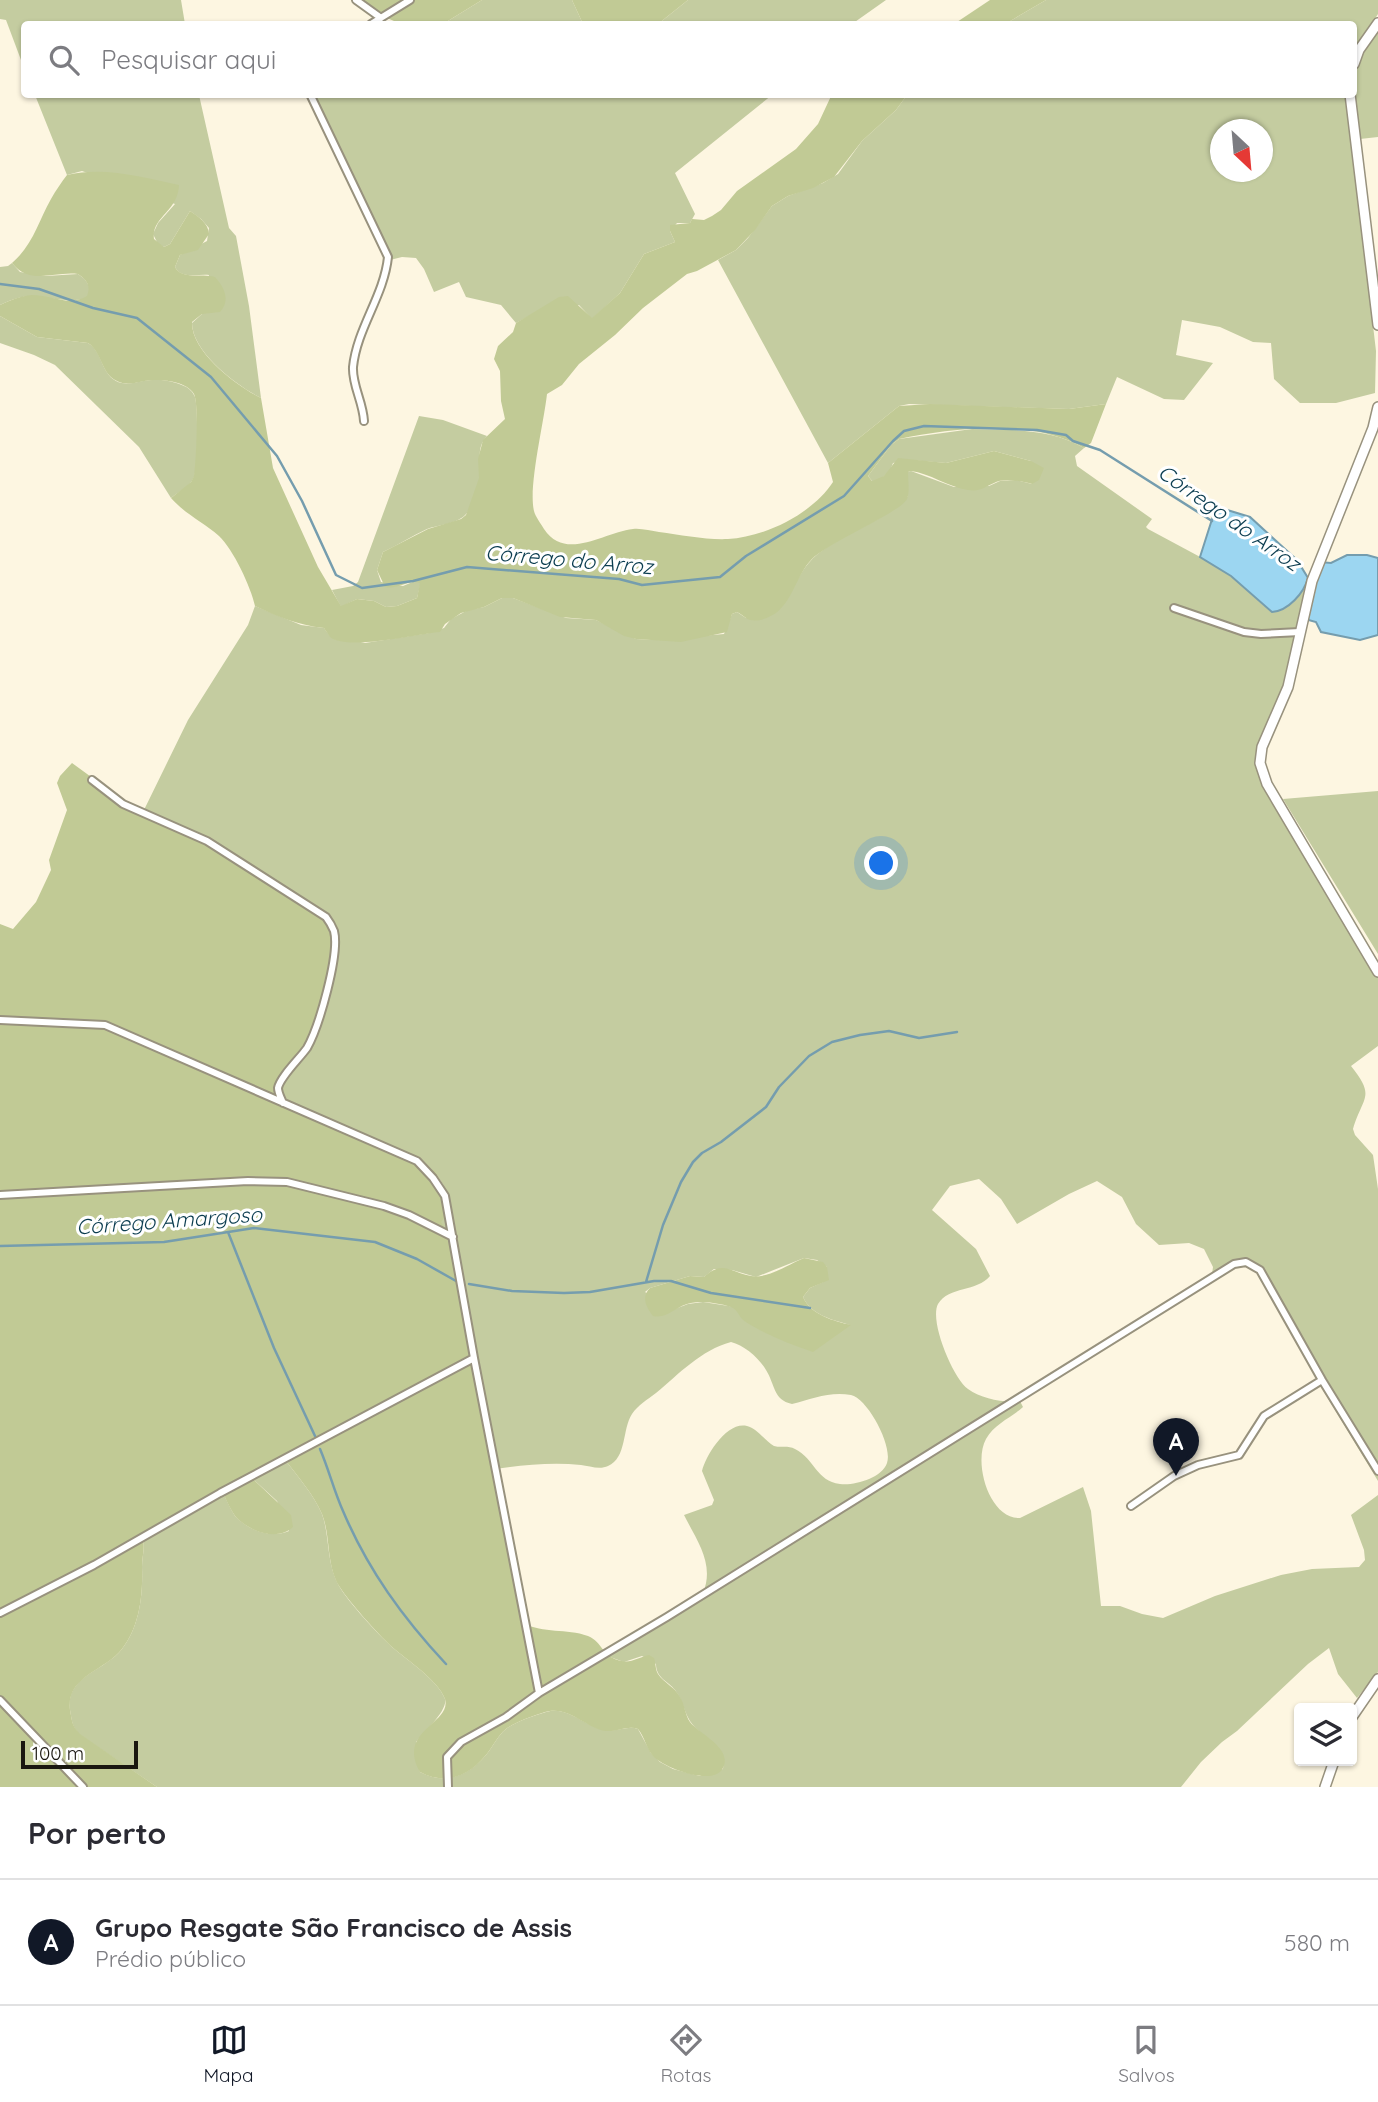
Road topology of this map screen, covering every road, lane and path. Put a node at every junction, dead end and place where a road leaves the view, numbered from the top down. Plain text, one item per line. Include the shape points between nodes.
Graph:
1 (356, 0) edge
2 (410, 0) edge
3 (382, 18) junction
4 (376, 21) edge
5 (1378, 23) edge
6 (1357, 55) edge
7 (312, 98) edge
8 (1350, 98) edge
9 (1378, 325) edge
10 (1378, 407) edge
11 (364, 421) dead end
12 (1174, 608) dead end
13 (1300, 632) junction
14 (92, 780) dead end
15 (1378, 972) edge
16 (0, 1020) edge
17 (283, 1103) junction
18 (0, 1195) edge
19 (453, 1237) junction
20 (474, 1357) junction
21 (1322, 1380) junction
22 (1378, 1471) edge
23 (1131, 1506) dead end
24 (0, 1613) edge
25 (1378, 1679) edge
26 (539, 1693) junction
27 (0, 1700) edge
28 (1357, 1710) edge
29 (1332, 1766) edge
30 (83, 1787) edge
31 (448, 1787) edge
32 (1325, 1787) edge

1 - 3 street
2 - 3 street
3 - 4 street
5 - 6 street
7 - 11 street via 388,257 354,361 353,377
8 - 9 street
10 - 13 street via 1312,581
12 - 13 street via 1244,632
13 - 15 street via 1289,687 1262,747 1262,774
14 - 17 street via 123,804 207,841 326,917 331,925 334,957 317,1027 279,1084
16 - 17 street via 105,1025
17 - 19 street via 417,1161 445,1196
18 - 19 street via 287,1182 384,1206
19 - 20 street
20 - 24 street
20 - 26 street
21 - 22 street
21 - 23 street via 1264,1416 1239,1455 1174,1476
21 - 26 street via 1260,1270 1246,1262 1234,1264
25 - 28 street
26 - 31 street via 453,1749 447,1757
27 - 30 street
29 - 32 street

